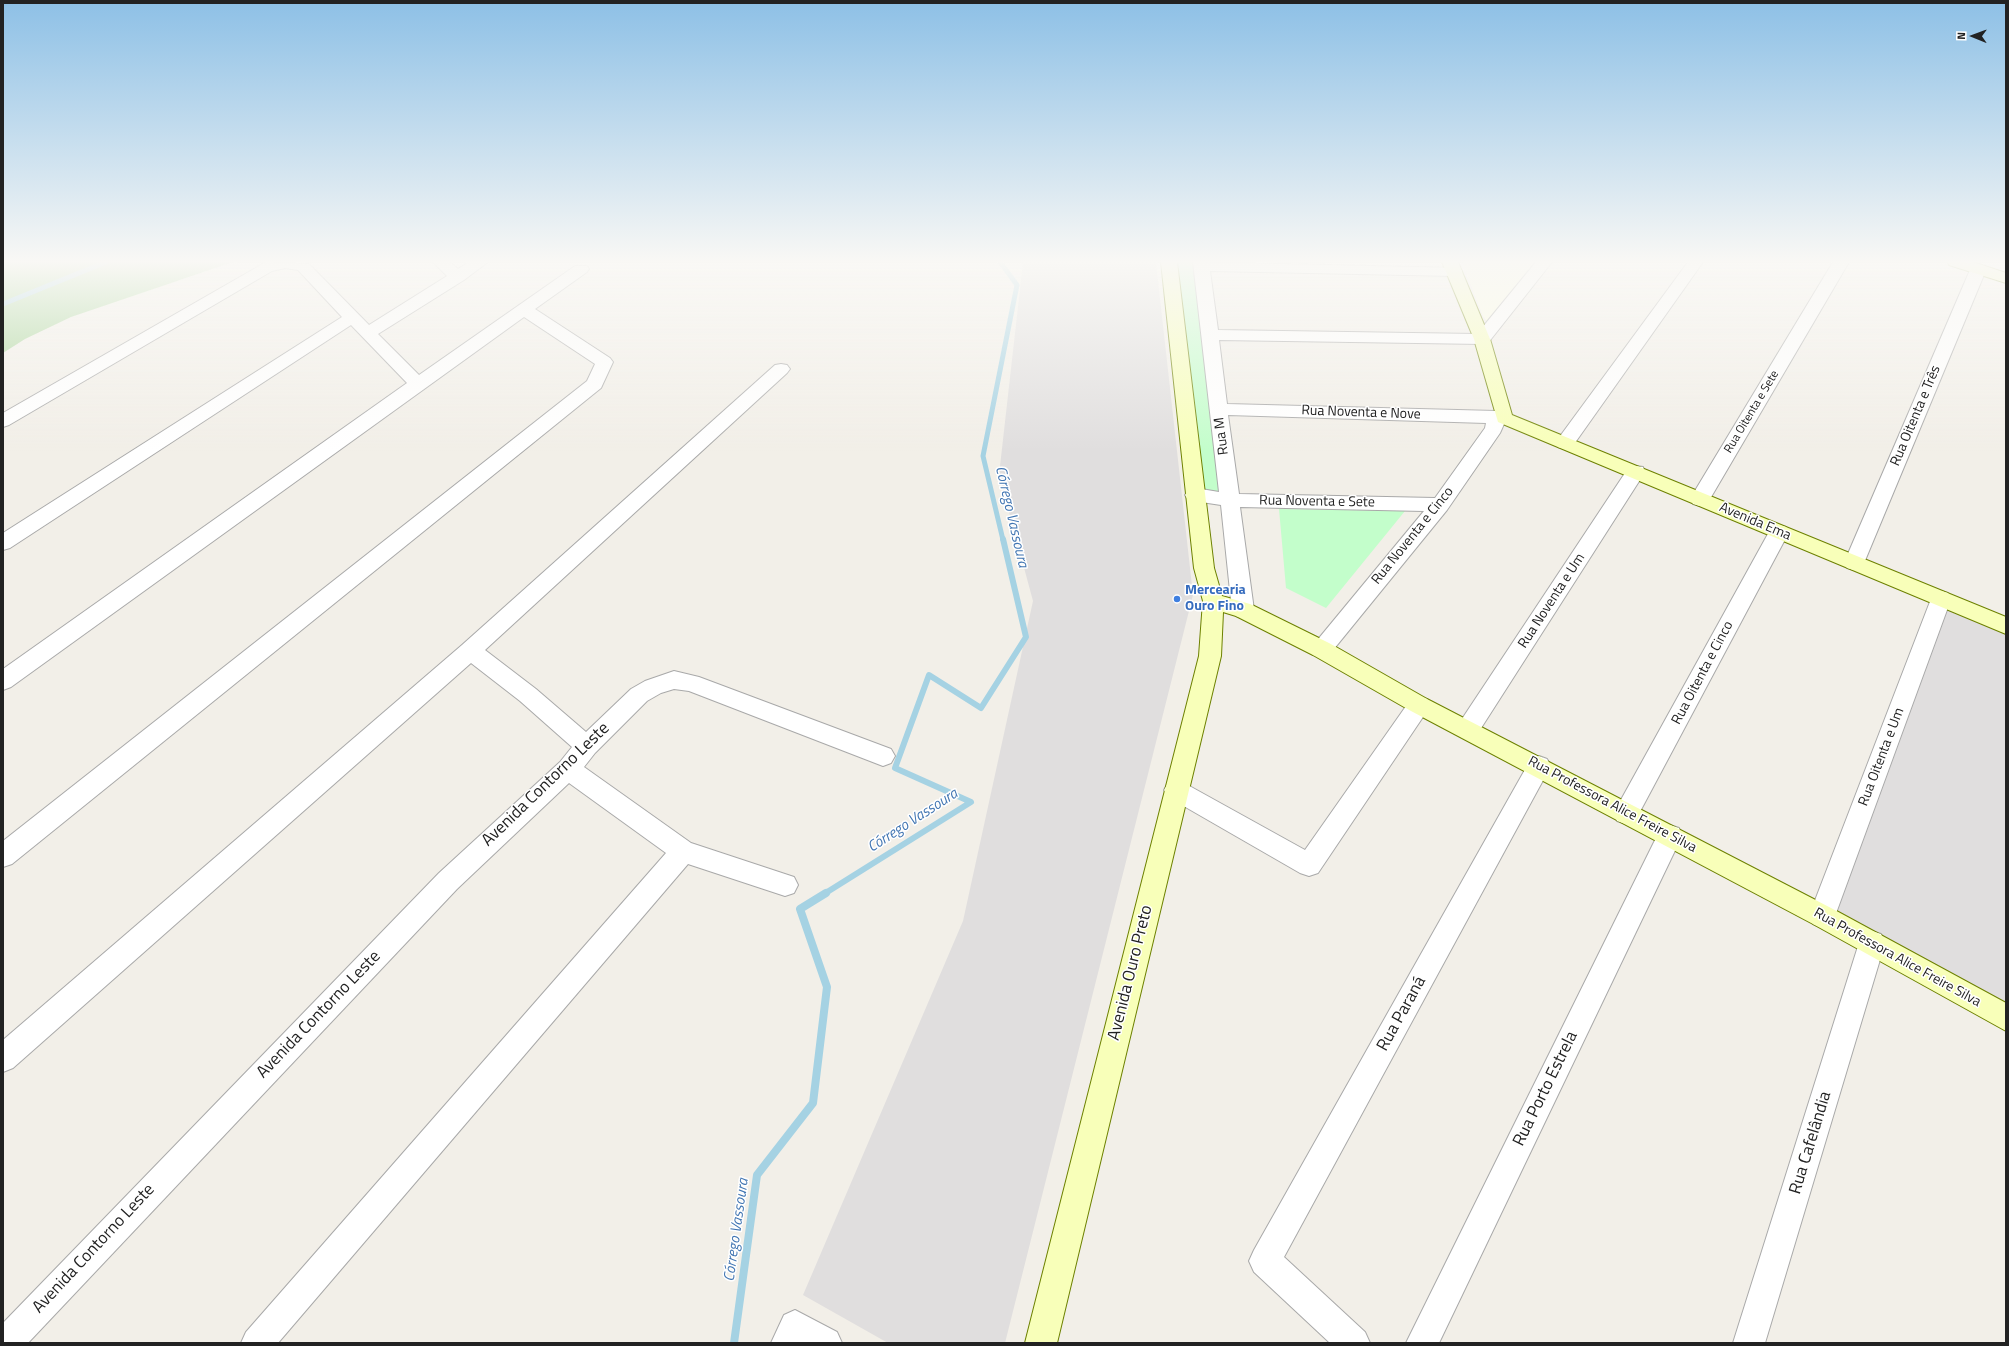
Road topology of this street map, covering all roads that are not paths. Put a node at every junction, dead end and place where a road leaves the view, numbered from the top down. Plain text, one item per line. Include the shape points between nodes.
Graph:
1 (168, 325) edge
2 (341, 325) edge
3 (361, 325) edge
4 (380, 325) edge
5 (501, 325) edge
6 (547, 325) edge
7 (1176, 325) edge
8 (1208, 325) edge
9 (1476, 325) edge
10 (1494, 325) edge
11 (1651, 325) edge
12 (1804, 325) edge
13 (1955, 325) edge
14 (368, 332) junction
15 (1209, 335) junction
16 (1482, 339) junction
17 (782, 370) dead end
18 (418, 384) junction
19 (1218, 409) junction
20 (1500, 417) junction
21 (3, 421) edge
22 (1565, 443) junction
23 (1636, 472) junction
24 (1195, 495) junction
25 (1700, 499) junction
26 (1230, 500) junction
27 (1440, 505) junction
28 (1779, 532) junction
29 (3, 543) edge
30 (1854, 563) junction
31 (1941, 599) junction
32 (1213, 601) junction
33 (1243, 610) junction
34 (2006, 626) edge
35 (1321, 649) junction
36 (470, 651) junction
37 (3, 681) edge
38 (1419, 705) junction
39 (1468, 729) junction
40 (587, 746) junction
41 (883, 756) dead end
42 (1538, 766) junction
43 (568, 770) junction
44 (1176, 790) junction
45 (1626, 814) junction
46 (1670, 836) junction
47 (683, 851) junction
48 (3, 856) edge
49 (785, 885) dead end
50 (1822, 916) junction
51 (1872, 944) junction
52 (2006, 1018) edge
53 (3, 1058) edge
54 (791, 1334) edge
55 (6, 1343) edge
56 (257, 1343) edge
57 (826, 1343) edge
58 (1040, 1343) edge
59 (1354, 1343) edge
60 (1422, 1343) edge
61 (1749, 1343) edge

1 - 21 street
2 - 29 street
3 - 14 street
4 - 14 street
5 - 18 street
6 - 48 street via 604,362 595,384
7 - 24 street
8 - 15 street, Rua M
9 - 16 street
10 - 16 street
11 - 22 street
12 - 25 street, Rua Oitenta e Sete
13 - 30 street, Rua Oitenta e Três
14 - 18 street
15 - 16 street
15 - 19 street, Rua M
16 - 20 street
17 - 36 street
18 - 37 street
19 - 20 street, Rua Noventa e Nove
19 - 26 street, Rua M
20 - 22 street, Avenida Ema
20 - 27 street, Rua Noventa e Cinco
22 - 23 street, Avenida Ema
23 - 25 street, Avenida Ema
23 - 39 street, Rua Noventa e Um
24 - 26 street, Rua Noventa e Sete
24 - 32 street via 1204,568
25 - 28 street, Avenida Ema
26 - 27 street, Rua Noventa e Sete
26 - 33 street, Rua M
27 - 35 street, Rua Noventa e Cinco
28 - 30 street, Avenida Ema
28 - 45 street, Rua Oitenta e Cinco
30 - 31 street, Avenida Ema
31 - 34 street, Avenida Ema
31 - 50 street, Rua Oitenta e Um
32 - 33 street, Rua Professora Alice Freire Silva
32 - 44 street, Avenida Ouro Preto via 1210,656
33 - 35 street, Rua Professora Alice Freire Silva
35 - 38 street, Rua Professora Alice Freire Silva
36 - 40 street via 528,694
36 - 53 street
38 - 39 street, Rua Professora Alice Freire Silva
38 - 44 street via 1309,865
39 - 42 street, Rua Professora Alice Freire Silva
40 - 41 street, Avenida Contorno Leste via 638,695 674,680 691,683
40 - 43 street, Avenida Contorno Leste
42 - 45 street, Rua Professora Alice Freire Silva
42 - 59 street, Rua Paraná via 1264,1262
43 - 47 street
43 - 55 street, Avenida Contorno Leste via 448,881
44 - 58 street, Avenida Ouro Preto
45 - 46 street, Rua Professora Alice Freire Silva
46 - 50 street, Rua Professora Alice Freire Silva
46 - 60 street, Rua Porto Estrela
47 - 49 street
47 - 56 street
50 - 51 street, Rua Professora Alice Freire Silva
51 - 52 street, Rua Professora Alice Freire Silva
51 - 61 street, Rua Cafelândia
54 - 57 street

